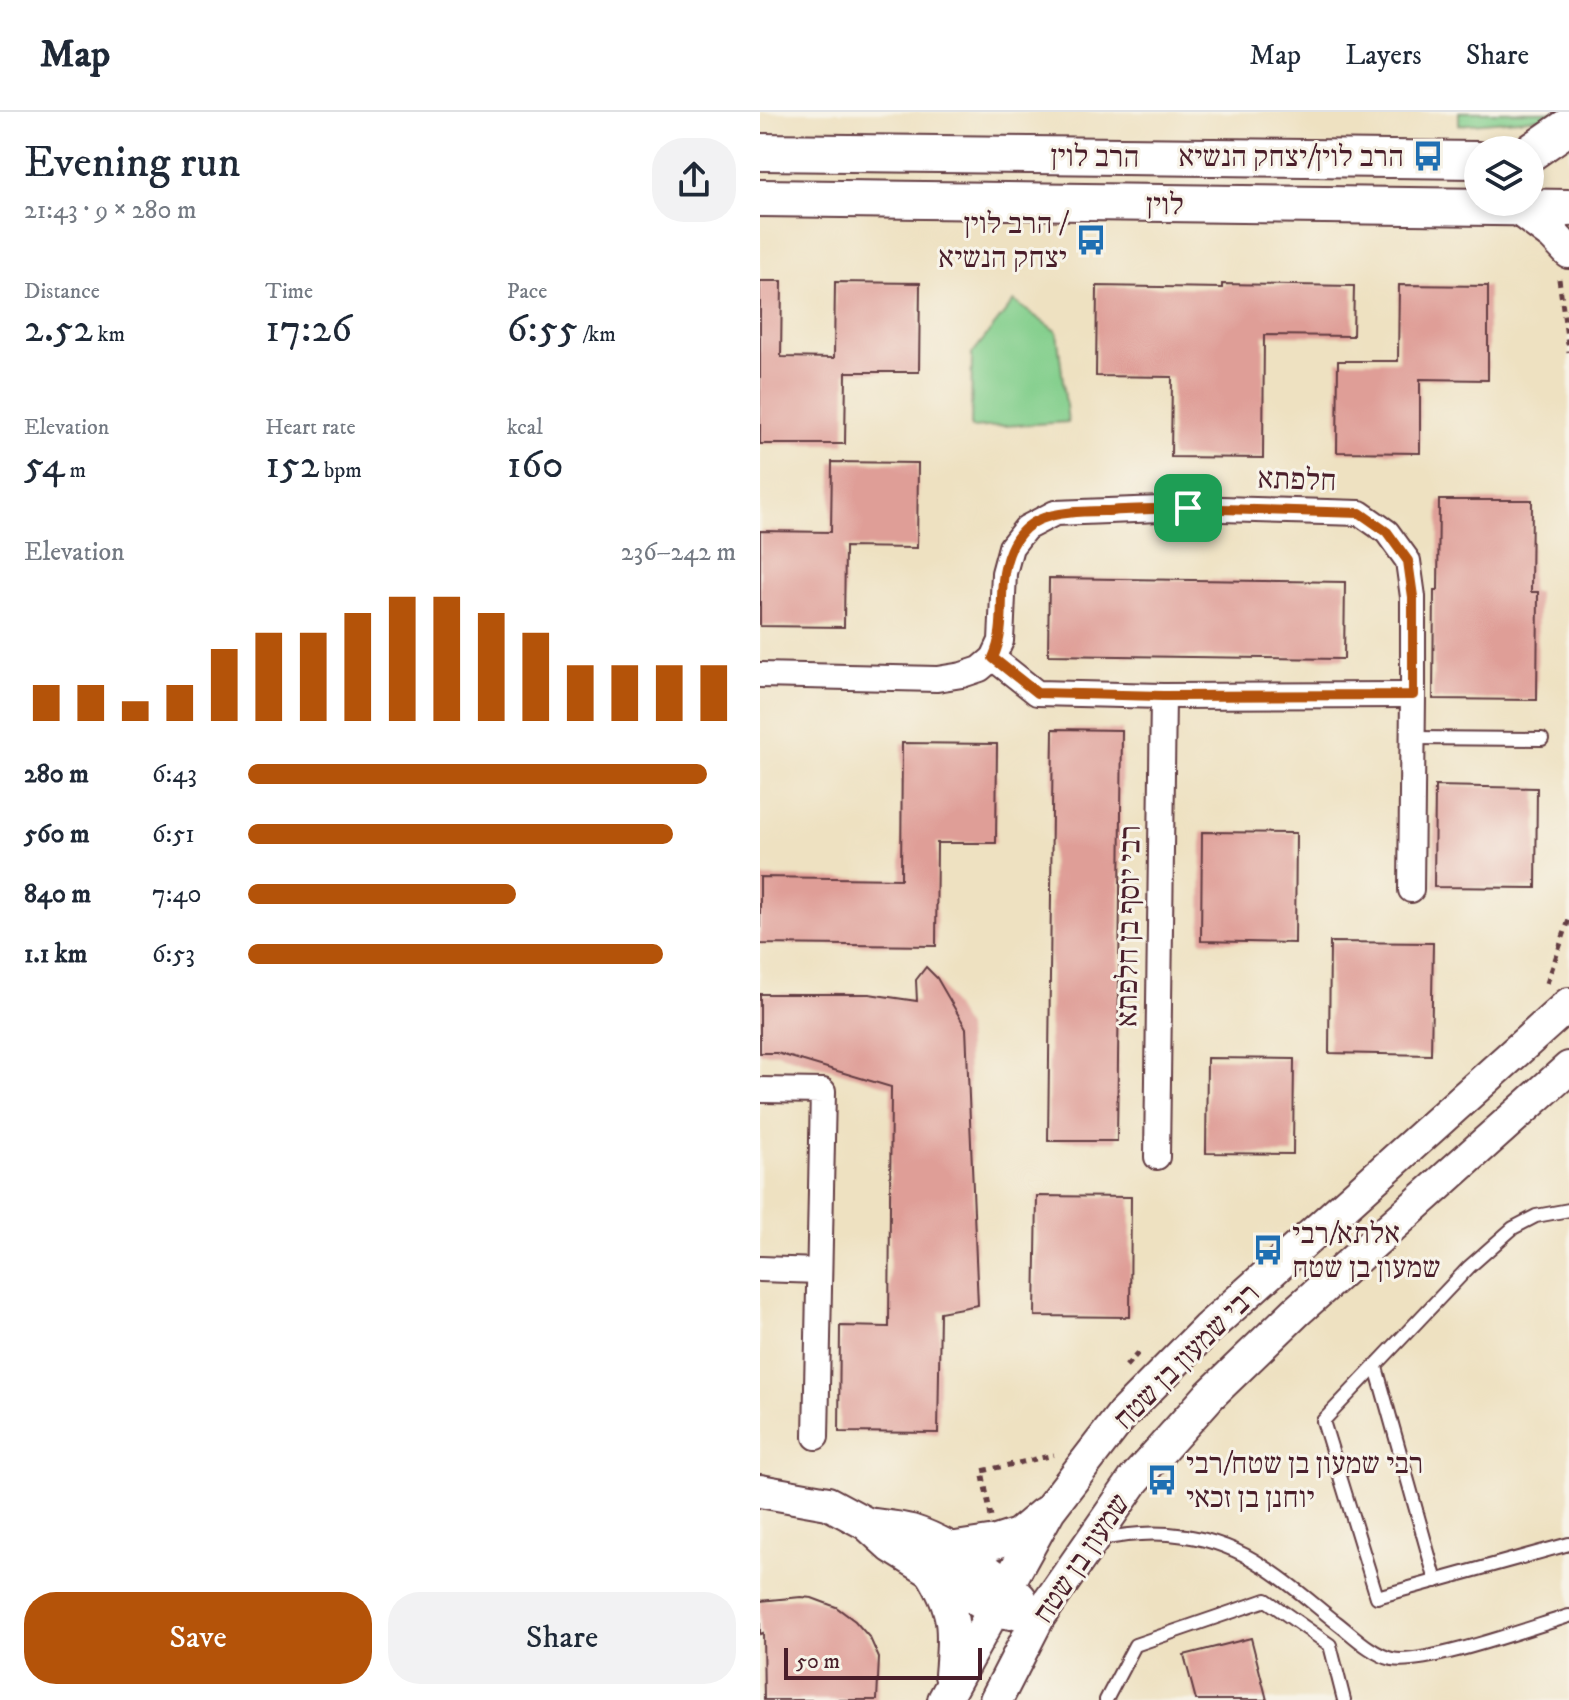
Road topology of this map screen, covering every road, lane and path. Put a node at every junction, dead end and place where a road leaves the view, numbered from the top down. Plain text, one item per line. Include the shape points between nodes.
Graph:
1 (1569, 126) edge
2 (1544, 143) edge
3 (760, 152) edge
4 (1464, 160) edge
5 (1544, 161) edge
6 (1569, 162) edge
7 (760, 198) edge
8 (1464, 207) edge
9 (1544, 208) edge
10 (1569, 208) edge
11 (1528, 216) edge
12 (1569, 252) edge
13 (993, 658) junction
14 (760, 675) edge
15 (1413, 695) junction
16 (1163, 696) junction
17 (1412, 738) junction
18 (1542, 739) dead end
19 (1411, 890) dead end
20 (1569, 1004) edge
21 (1569, 1068) edge
22 (760, 1090) edge
23 (1157, 1157) dead end
24 (1569, 1210) edge
25 (760, 1269) edge
26 (819, 1271) junction
27 (1376, 1367) junction
28 (816, 1437) dead end
29 (760, 1491) edge
30 (1049, 1510) junction
31 (1092, 1542) junction
32 (1569, 1544) edge
33 (939, 1558) junction
34 (1436, 1581) junction
35 (1000, 1597) junction
36 (1569, 1616) edge
37 (1038, 1618) junction
38 (946, 1694) edge
39 (996, 1700) edge
40 (1106, 1700) edge
41 (1344, 1700) edge

1 - 2 main road
3 - 4 main road, הרב לוין
5 - 6 main road
7 - 8 main road, לוין
9 - 10 main road, לוין
11 - 12 street
13 - 14 street via 980,669 937,679
13 - 15 street, חלפתא via 1001,641 1004,573 1011,547 1026,528 1055,513 1188,508 1360,513 1387,532 1408,561
13 - 16 street via 1037,693
15 - 16 street
15 - 17 street
16 - 23 street, רבי יוסף בן חלפתא
17 - 18 lane
17 - 19 street
20 - 30 street, רבי שמעון בן שטח via 1207,1329 1123,1414
21 - 31 street, שמעון בן שטח via 1210,1395 1134,1480
22 - 26 street via 823,1091
24 - 27 lane via 1536,1216 1513,1228
25 - 26 street
26 - 28 street
27 - 34 lane
27 - 34 lane via 1323,1421 1377,1597
29 - 33 street via 828,1503 867,1524 892,1547
30 - 33 street via 1018,1535
30 - 35 street, רבי שמעון בן שטח
31 - 36 lane via 1144,1532 1215,1543 1262,1565 1391,1659 1422,1659
31 - 37 street, שמעון בן שטח
32 - 34 lane
33 - 35 street
33 - 38 street via 955,1631
35 - 37 street
35 - 38 street, רבי שמעון בן שטח
37 - 39 street, שמעון בן שטח
40 - 41 lane via 1135,1645 1266,1600 1330,1645

